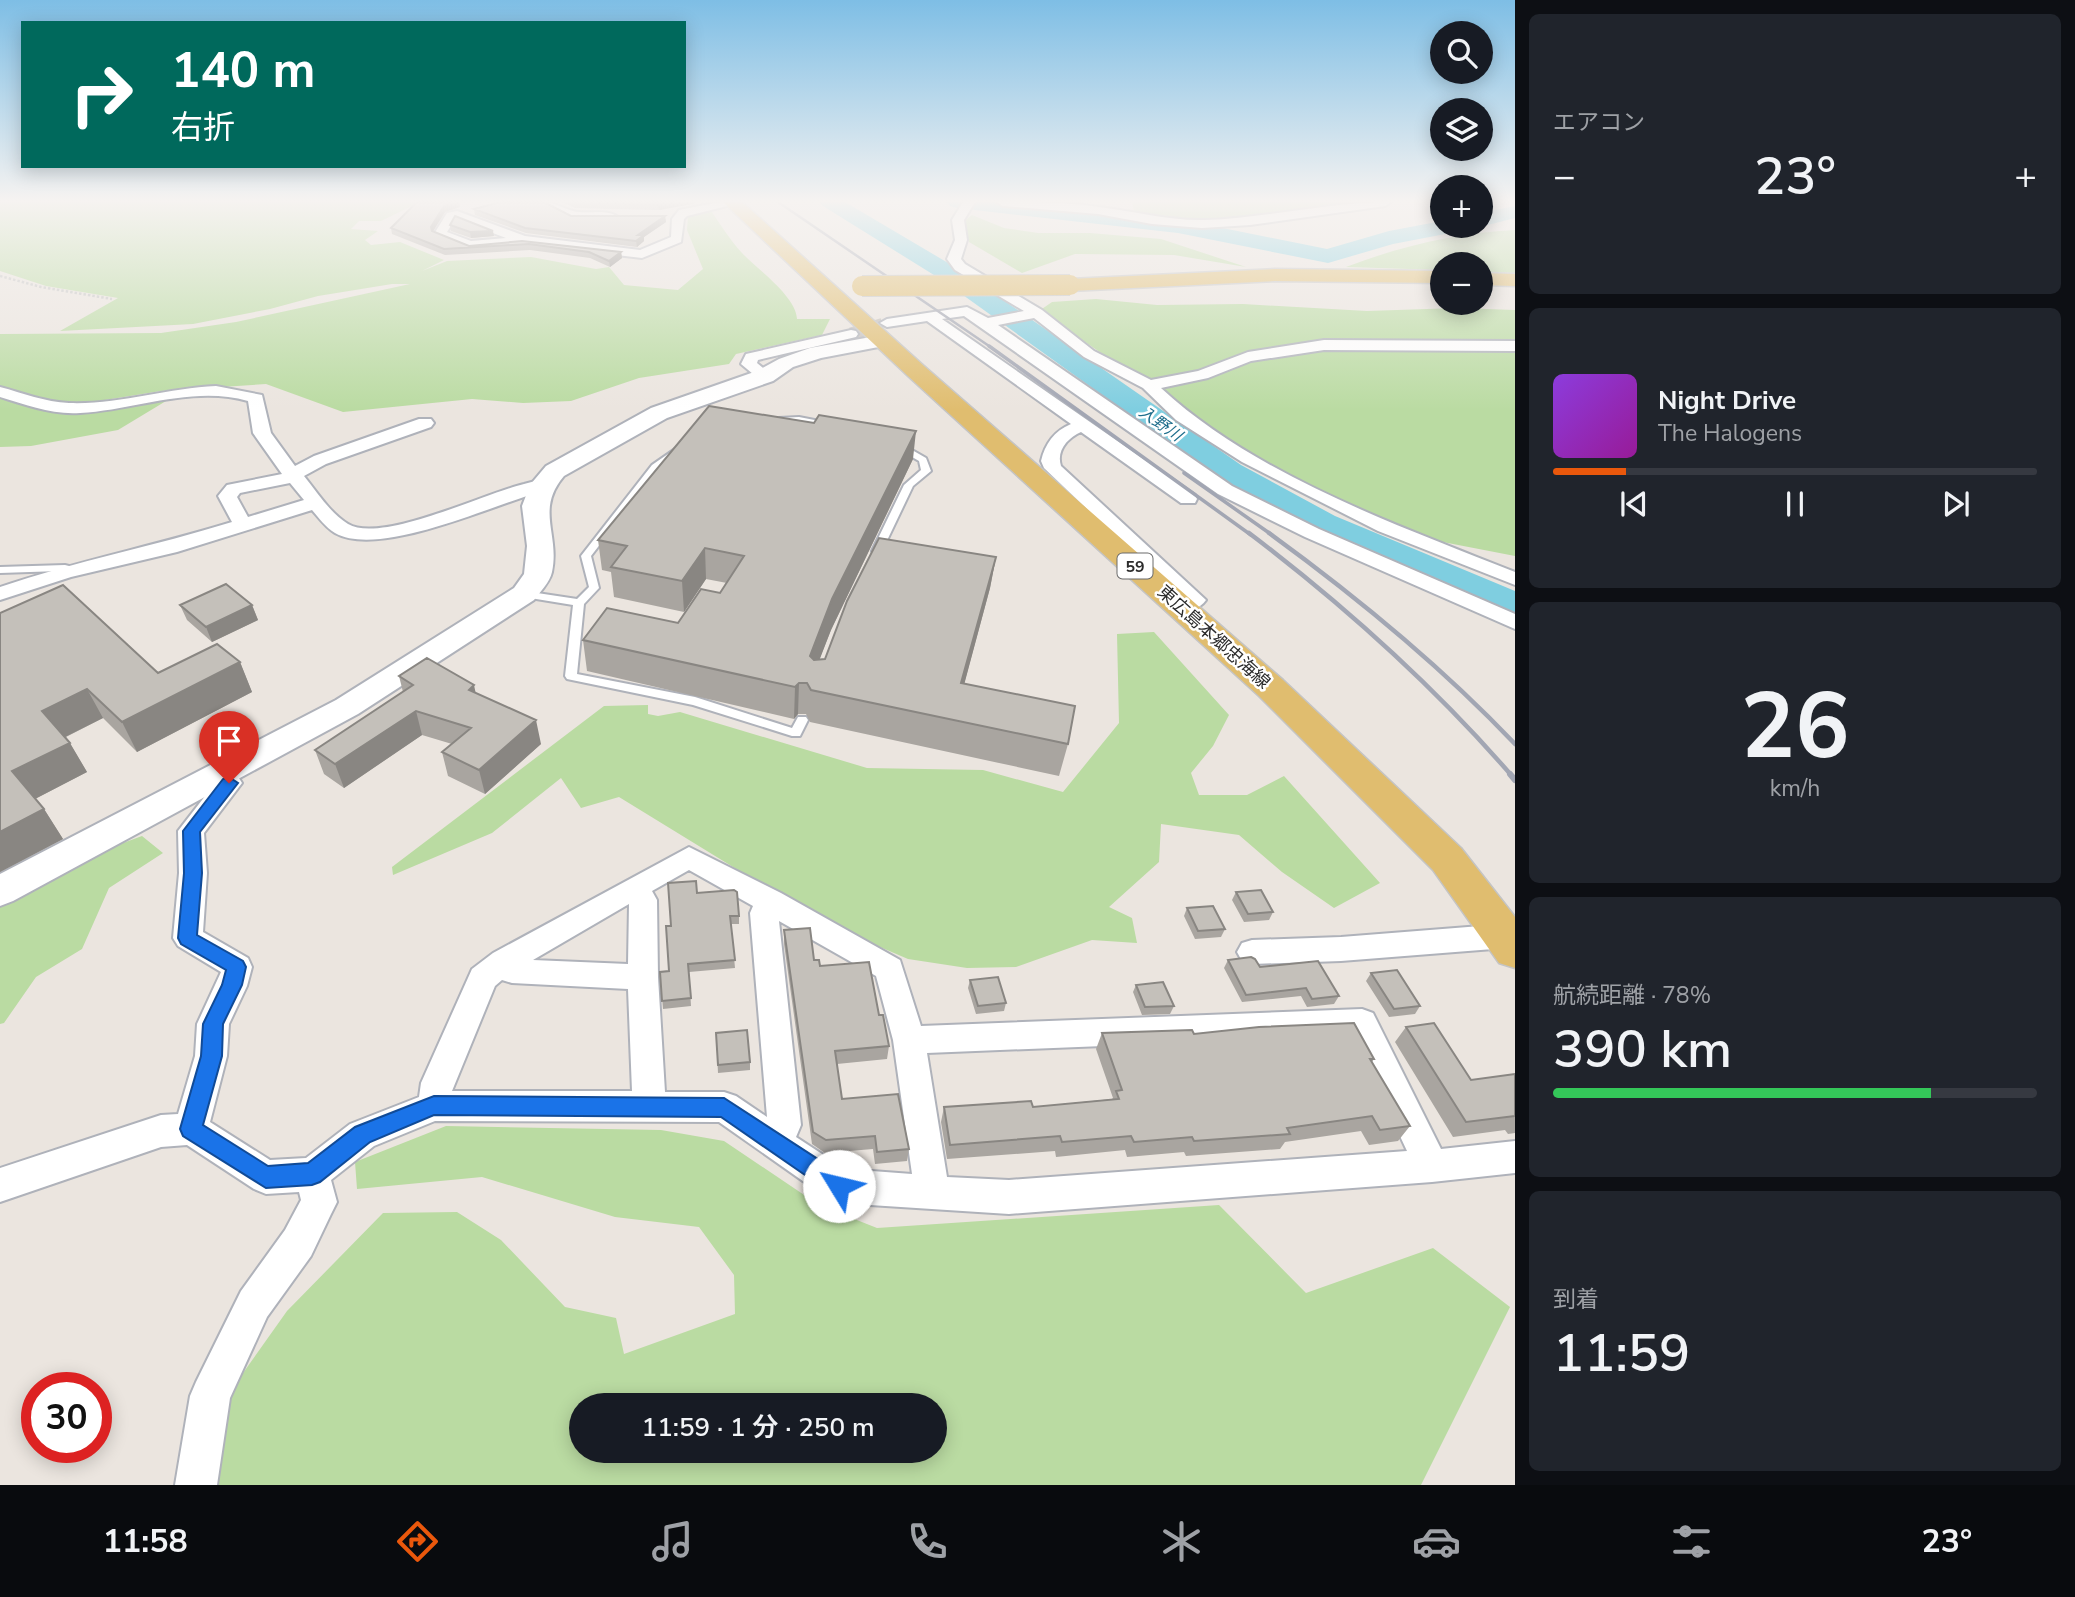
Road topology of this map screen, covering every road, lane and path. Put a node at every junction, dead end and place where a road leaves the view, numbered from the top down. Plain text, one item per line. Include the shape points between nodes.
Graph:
1 (807, 271) edge
2 (967, 271) edge
3 (0, 276) edge
4 (1430, 277) edge
5 (1493, 279) edge
6 (1515, 280) edge
7 (828, 291) junction
8 (112, 299) dead end
9 (1033, 314) junction
10 (930, 317) junction
11 (991, 322) junction
12 (885, 332) junction
13 (850, 334) tunnel mouth
14 (1515, 345) edge
15 (765, 376) junction
16 (1149, 385) junction
17 (0, 392) edge
18 (763, 421) edge
19 (425, 423) dead end
20 (1085, 425) junction
21 (846, 429) edge
22 (892, 442) edge
23 (684, 445) edge
24 (293, 474) junction
25 (543, 485) junction
26 (1188, 499) dead end
27 (316, 502) junction
28 (243, 525) junction
29 (874, 558) edge
30 (0, 570) edge
31 (65, 572) junction
32 (1515, 579) edge
33 (0, 594) edge
34 (524, 594) junction
35 (579, 603) junction
36 (1180, 607) junction
37 (1515, 622) edge
38 (802, 720) dead end
39 (223, 773) junction
40 (635, 888) junction
41 (0, 891) edge
42 (771, 901) junction
43 (1510, 943) edge
44 (1252, 952) dead end
45 (503, 962) junction
46 (643, 976) junction
47 (909, 1040) junction
48 (434, 1105) junction
49 (649, 1106) junction
50 (191, 1129) junction
51 (777, 1141) junction
52 (1515, 1157) edge
53 (1432, 1166) junction
54 (312, 1174) junction
55 (0, 1185) edge
56 (932, 1193) junction
57 (197, 1485) edge

1 - 7 main road, 東広島本郷忠海線 / 59
2 - 9 street
3 - 8 path
4 - 7 main road, bridge via 1275,275 1070,285 862,286
5 - 6 main road
7 - 12 main road, 東広島本郷忠海線 / 59
9 - 11 street
9 - 16 street via 1089,354
10 - 11 street via 967,311
10 - 12 street
10 - 20 street
11 - 37 street via 1225,489 1312,533
12 - 15 street via 786,363
12 - 36 main road, 東広島本郷忠海線 / 59
13 - 15 street via 751,357 749,363
14 - 16 street via 1324,345 1248,357 1202,375
15 - 25 street via 659,413 555,471
16 - 32 street via 1182,416 1317,495
17 - 24 street via 51,406 79,408 193,393 247,394 256,398 260,426
18 - 21 lane via 799,420
19 - 24 street
20 - 26 street
20 - 36 street via 1057,440 1050,461 1053,468 1195,600
22 - 29 lane via 923,460 926,471 909,485
23 - 35 lane via 655,467 586,556 594,588
24 - 27 street
24 - 28 street via 234,489 227,496
25 - 27 street via 524,486 477,507 402,530 366,534 344,531
25 - 34 street via 535,506 541,547 538,575
27 - 28 street
28 - 31 street via 170,548
30 - 31 lane via 65,568
31 - 33 street
34 - 35 lane
34 - 39 street via 347,707
35 - 38 lane via 571,676 695,701 796,733
36 - 43 main road, 東広島本郷忠海線 / 59 via 1272,688 1447,859
39 - 41 street
39 - 50 street via 229,783 191,831 188,938 237,967 213,1024 211,1056
40 - 42 street via 689,857
40 - 45 street
40 - 46 street via 643,900
42 - 47 street via 890,969
42 - 51 street via 764,913 784,1125
43 - 44 street
45 - 46 street via 512,971
45 - 48 street via 483,978 437,1083
46 - 49 street
47 - 53 street via 1362,1022
47 - 56 street
48 - 49 street
48 - 54 street via 362,1135
49 - 51 street via 724,1108
50 - 54 street via 266,1177
50 - 55 street via 161,1131
51 - 56 street via 839,1186
52 - 53 street
53 - 56 street via 1009,1197
54 - 57 street via 319,1202 298,1243 254,1304 210,1396

